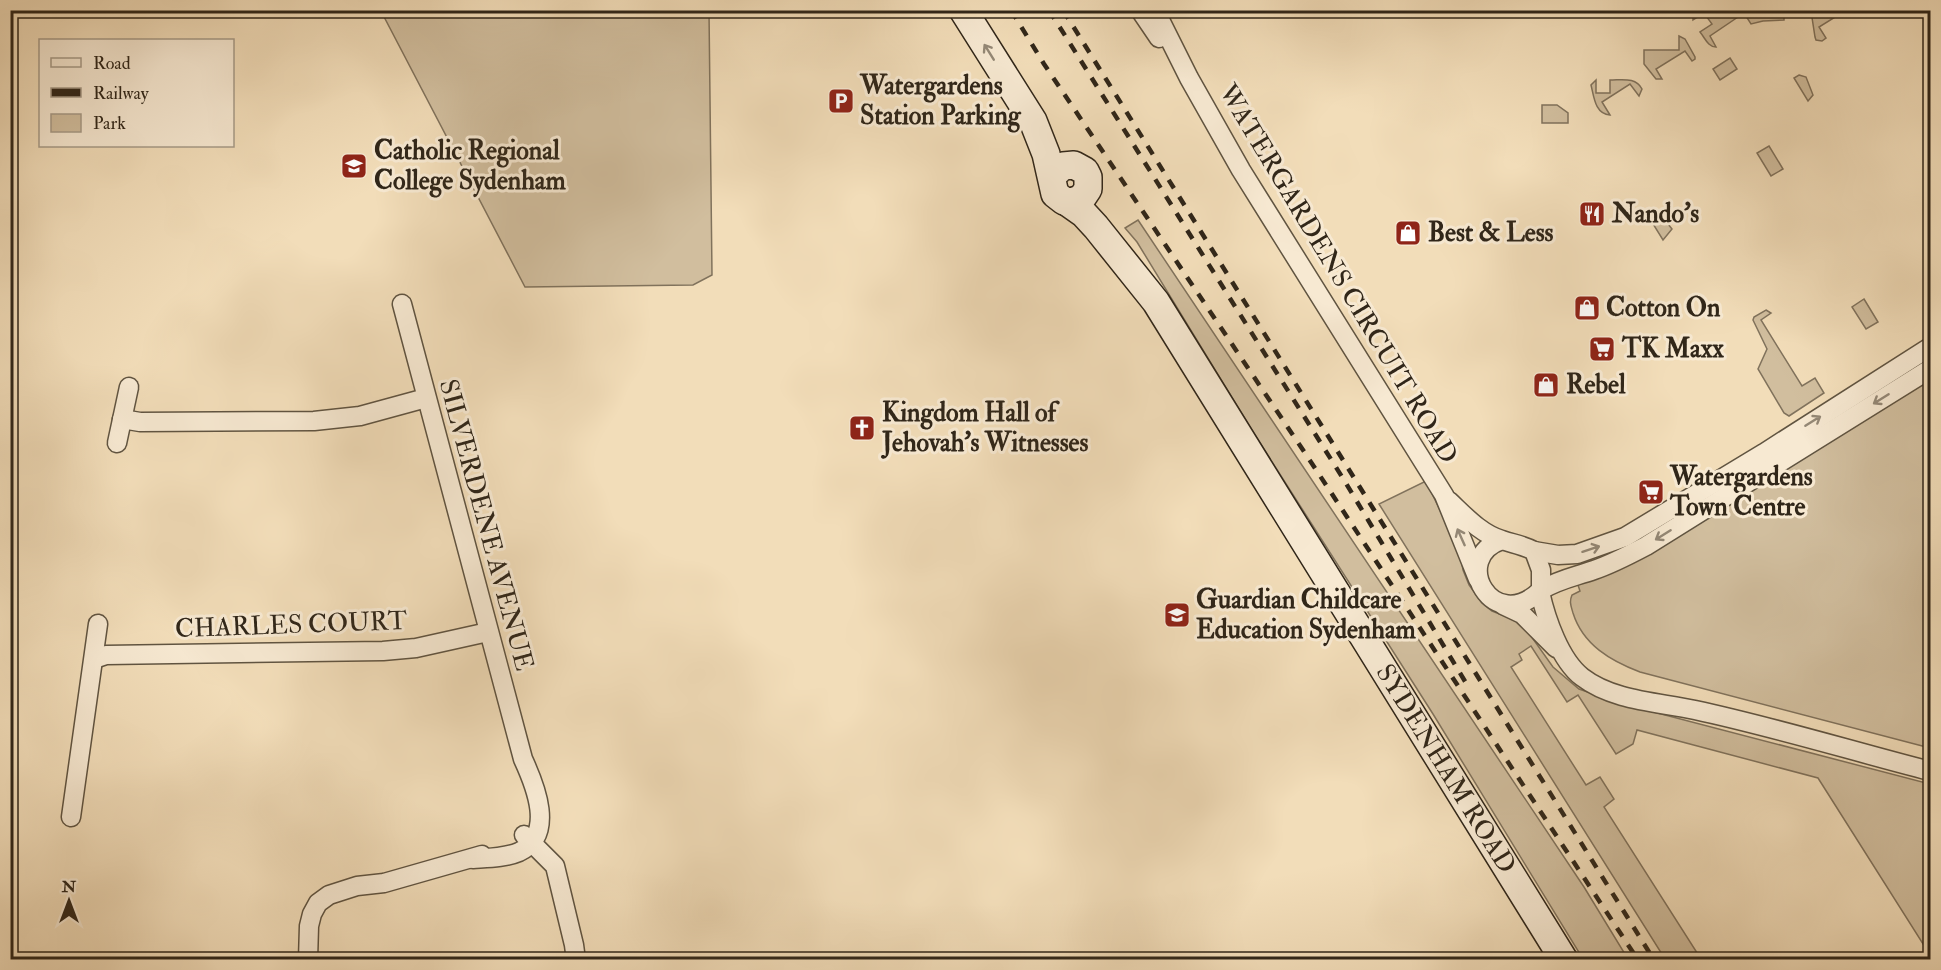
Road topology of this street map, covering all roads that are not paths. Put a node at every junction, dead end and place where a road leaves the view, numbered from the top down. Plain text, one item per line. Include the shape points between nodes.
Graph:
1 (963, 10) edge
2 (985, 10) edge
3 (1140, 10) edge
4 (1155, 10) edge
5 (1189, 78) junction
6 (1063, 172) junction
7 (402, 304) dead end
8 (1930, 347) edge
9 (1930, 369) edge
10 (129, 387) dead end
11 (426, 398) junction
12 (122, 419) junction
13 (117, 443) dead end
14 (1444, 495) junction
15 (1502, 540) junction
16 (1534, 551) junction
17 (1478, 579) junction
18 (1540, 591) junction
19 (1501, 604) junction
20 (98, 624) dead end
21 (488, 632) junction
22 (1565, 657) junction
23 (94, 658) junction
24 (1930, 771) edge
25 (71, 817) dead end
26 (528, 838) junction
27 (384, 883) junction
28 (308, 960) edge
29 (313, 960) edge
30 (576, 960) edge
31 (1564, 960) edge

6 -> 1 street
2 - 6 street via 1048,115 1062,154
3 - 5 street, WATERGARDENS CIRCUIT ROAD
4 - 5 street, WATERGARDENS CIRCUIT ROAD
5 - 14 street, WATERGARDENS CIRCUIT ROAD via 1241,170
6 - 31 street, SYDENHAM ROAD via 1085,171 1088,177 1078,196 1121,233 1133,250 1156,302
7 - 11 street, SILVERDENE AVENUE
16 -> 8 street via 1577,554 1625,537
9 -> 18 street via 1646,546 1616,562 1563,578
10 - 12 street
11 - 12 street via 360,416 314,421
11 - 21 street, SILVERDENE AVENUE
12 - 13 street
14 - 15 street, WATERGARDENS CIRCUIT ROAD via 1469,521
17 -> 14 street, WATERGARDENS CIRCUIT ROAD
15 - 16 street
15 - 17 street via 1486,549 1480,558
16 - 18 street via 1541,570
17 - 19 street via 1486,594
18 - 19 street via 1520,604
18 - 22 street via 1545,614
19 - 22 street via 1522,614
20 - 23 street
21 - 23 street, CHARLES COURT via 383,651
21 - 26 street, SILVERDENE AVENUE via 540,810 539,829
22 - 24 street via 1583,679 1619,695 1696,710
23 - 25 street
26 - 27 street via 520,851
26 - 30 street via 555,866
27 - 28 street via 357,886 318,903 309,926
27 - 29 street via 329,908 322,918

